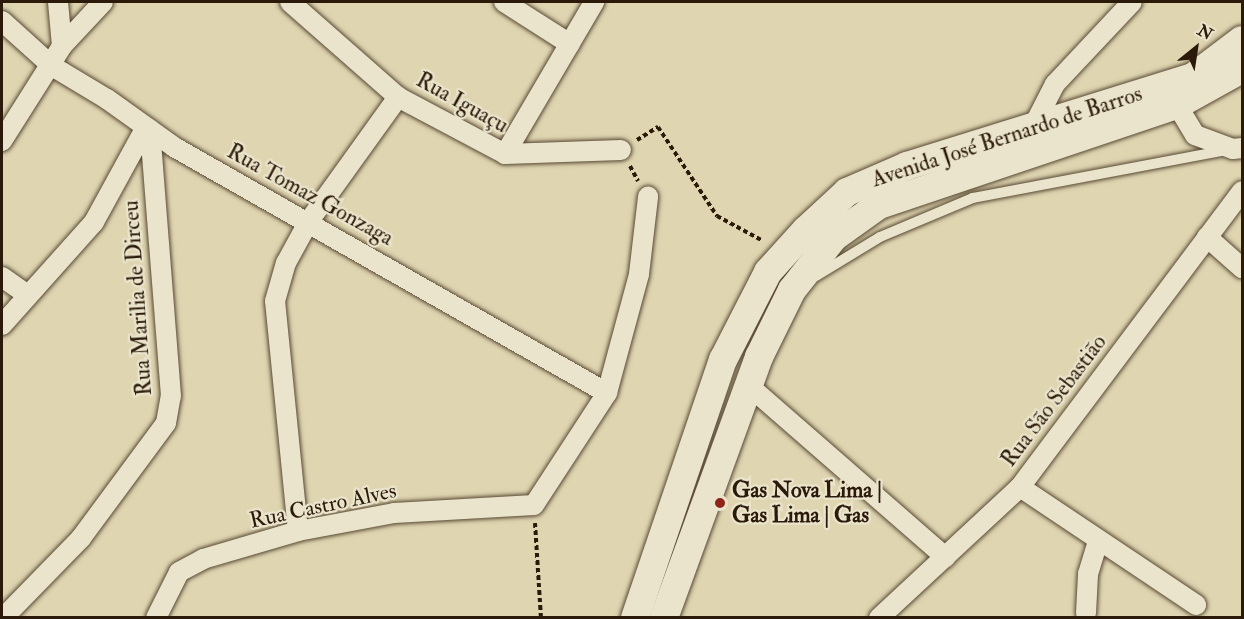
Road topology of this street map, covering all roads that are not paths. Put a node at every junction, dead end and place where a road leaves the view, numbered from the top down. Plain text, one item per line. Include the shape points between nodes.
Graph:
1 (58, 2) edge
2 (103, 2) edge
3 (290, 2) edge
4 (504, 2) edge
5 (594, 2) edge
6 (1132, 2) edge
7 (2, 21) edge
8 (1242, 40) edge
9 (570, 44) junction
10 (62, 45) junction
11 (52, 66) junction
12 (1242, 69) edge
13 (398, 97) junction
14 (1177, 105) junction
15 (1034, 126) junction
16 (148, 129) junction
17 (2, 141) edge
18 (1238, 149) edge
19 (621, 150) road end
20 (505, 154) junction
21 (1242, 191) edge
22 (648, 197) road end
23 (309, 222) junction
24 (1207, 237) junction
25 (1242, 268) edge
26 (2, 277) edge
27 (792, 290) junction
28 (28, 296) junction
29 (2, 325) edge
30 (748, 385) junction
31 (607, 393) junction
32 (1020, 488) junction
33 (298, 531) junction
34 (1098, 541) junction
35 (945, 557) junction
36 (1196, 605) dead end
37 (1086, 613) dead end
38 (3, 618) edge
39 (156, 618) edge
40 (635, 618) edge
41 (664, 618) edge
42 (879, 618) edge

1 - 10 street
2 - 10 street
3 - 13 street, Rua Iguaçu
4 - 9 street
5 - 9 street, Rua Iguaçu
6 - 15 street via 1055,84
7 - 11 street, Rua Tomaz Gonzaga
8 - 15 main road, Avenida José Bernardo de Barros via 1193,77
9 - 20 street, Rua Iguaçu
10 - 11 street
11 - 16 street, Rua Tomaz Gonzaga
11 - 17 street
12 - 14 main road, Avenida José Bernardo de Barros
13 - 20 street, Rua Iguaçu
13 - 23 street
14 - 18 street via 1195,135
14 - 27 main road, Avenida José Bernardo de Barros via 879,205 834,237
15 - 40 main road, Avenida José Bernardo de Barros via 907,166 847,192 768,272 723,360
16 - 23 street, Rua Tomaz Gonzaga
16 - 28 street via 94,222
16 - 38 street, Rua Marilia de Dirceu via 171,396 166,423 81,538
18 - 27 lane via 973,198 880,237
19 - 20 street
21 - 24 street, Rua São Sebastião
22 - 31 street via 639,274
23 - 31 street, Rua Tomaz Gonzaga
23 - 33 street via 286,264 275,301
24 - 25 street
24 - 32 street, Rua São Sebastião
26 - 28 street
27 - 30 main road, Avenida José Bernardo de Barros
28 - 29 street
30 - 35 street
30 - 41 main road, Avenida José Bernardo de Barros
31 - 33 street, Rua Castro Alves via 534,505 394,513
32 - 34 street
32 - 35 street, Rua São Sebastião
33 - 39 street, Rua Castro Alves via 203,559 179,572
34 - 36 street
34 - 37 street via 1088,574
35 - 42 street, Rua São Sebastião

